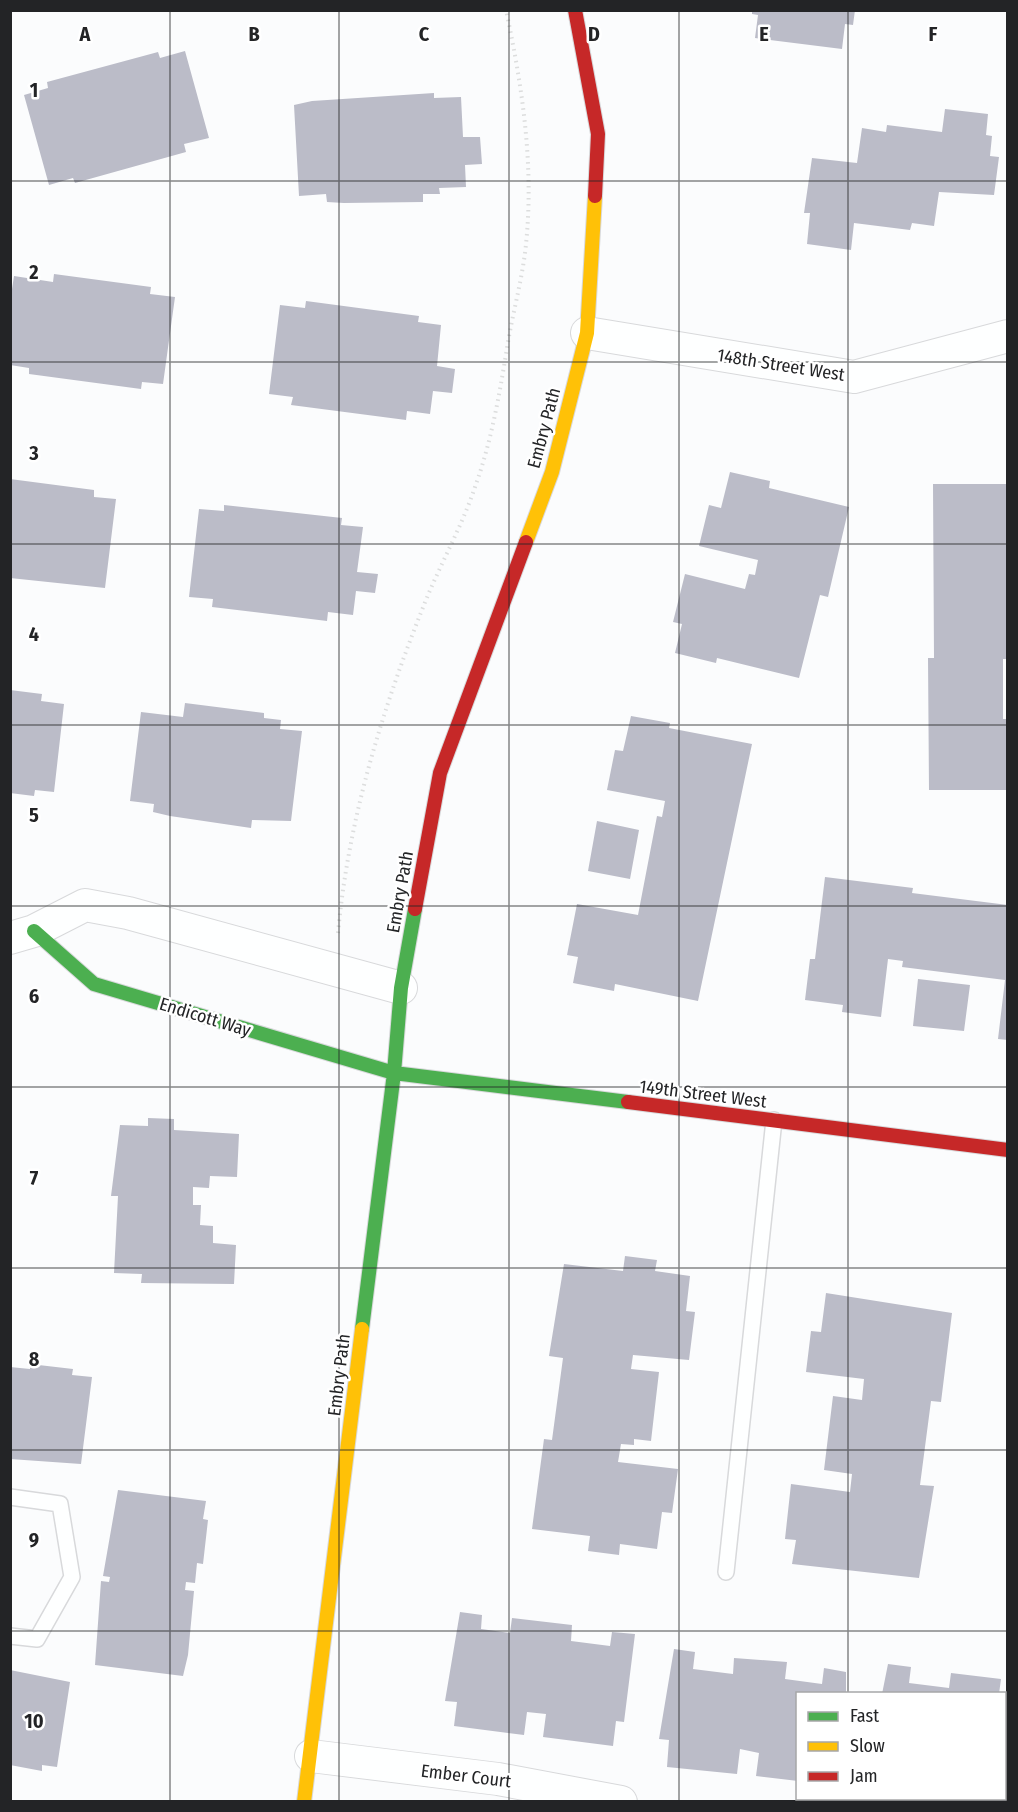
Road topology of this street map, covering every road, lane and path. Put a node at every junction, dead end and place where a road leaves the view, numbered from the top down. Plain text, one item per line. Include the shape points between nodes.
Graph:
1 (506, 10) edge
2 (574, 10) edge
3 (587, 333) junction
4 (1008, 336) edge
5 (22, 935) edge
6 (335, 970) junction
7 (401, 988) junction
8 (394, 1073) junction
9 (774, 1120) junction
10 (1008, 1150) edge
11 (10, 1497) edge
12 (726, 1572) dead end
13 (10, 1636) edge
14 (311, 1756) junction
15 (304, 1802) edge
16 (621, 1802) edge

1 - 6 path via 526,129 529,189 525,253 494,429 475,489 397,675 364,785 351,847
2 - 3 street, Embry Path via 598,134
3 - 4 street, 148th Street West via 854,377
3 - 7 street, Embry Path via 552,472 440,773
5 - 6 street, Endicott Way via 85,905 128,913
5 - 8 street, Endicott Way via 94,984
6 - 7 street, Endicott Way
7 - 8 street, Embry Path
8 - 9 street, 149th Street West
8 - 14 street, Embry Path
9 - 10 street, 149th Street West
9 - 12 lane
11 - 13 lane via 60,1504 72,1577 37,1639
14 - 15 street, Embry Path
14 - 16 street, Ember Court via 498,1779

